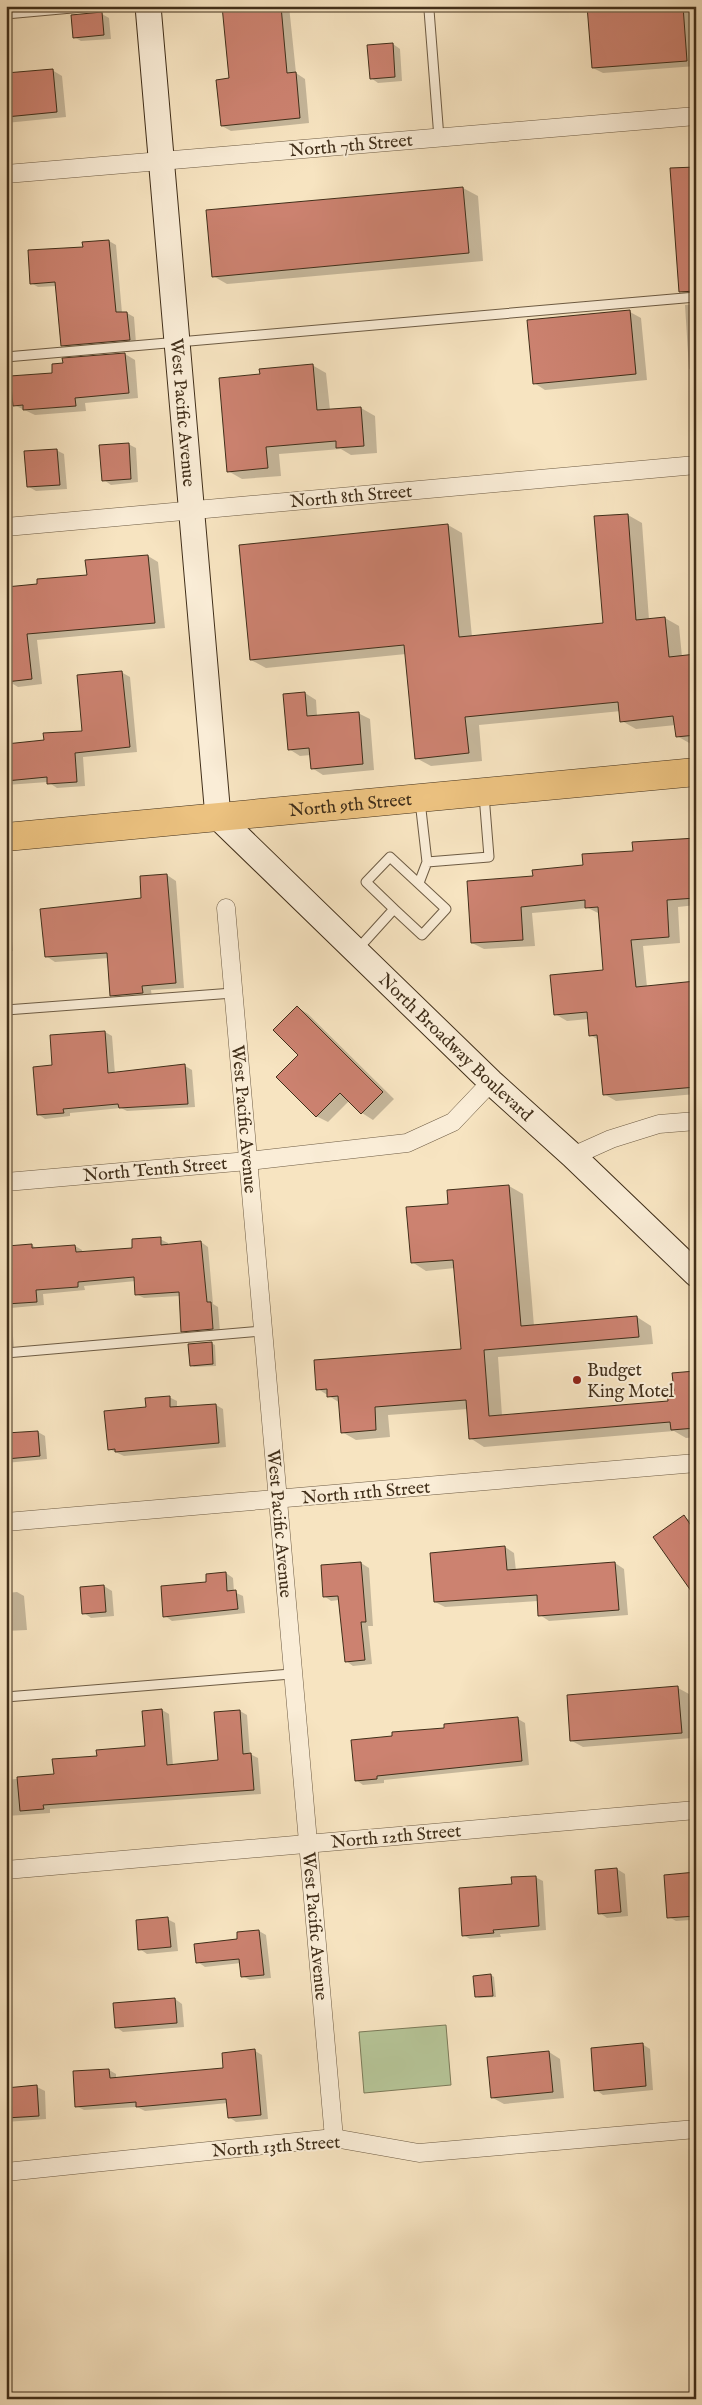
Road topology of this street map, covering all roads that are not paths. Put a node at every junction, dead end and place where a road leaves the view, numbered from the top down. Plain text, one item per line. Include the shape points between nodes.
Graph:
1 (94, 6) edge
2 (148, 6) edge
3 (427, 6) edge
4 (6, 14) edge
5 (696, 116) edge
6 (439, 138) junction
7 (161, 161) junction
8 (6, 174) edge
9 (696, 298) edge
10 (177, 343) junction
11 (6, 357) edge
12 (696, 465) edge
13 (192, 510) junction
14 (6, 527) edge
15 (696, 772) edge
16 (484, 792) junction
17 (420, 799) junction
18 (218, 817) junction
19 (6, 837) edge
20 (427, 862) junction
21 (419, 883) junction
22 (226, 908) dead end
23 (394, 909) junction
24 (356, 951) junction
25 (233, 993) junction
26 (6, 1010) edge
27 (491, 1082) junction
28 (696, 1121) edge
29 (573, 1156) junction
30 (248, 1161) junction
31 (6, 1182) edge
32 (696, 1274) edge
33 (262, 1331) junction
34 (6, 1353) edge
35 (696, 1463) edge
36 (277, 1499) junction
37 (6, 1522) edge
38 (291, 1674) junction
39 (6, 1697) edge
40 (696, 1810) edge
41 (306, 1844) junction
42 (6, 1870) edge
43 (696, 2129) edge
44 (334, 2138) junction
45 (6, 2172) edge

1 - 4 lane
2 - 7 main road, West Pacific Avenue
3 - 6 lane
5 - 6 street, North 7th Street
6 - 7 street, North 7th Street
7 - 8 street, North 7th Street
7 - 10 main road, West Pacific Avenue
9 - 10 lane
10 - 11 lane
10 - 13 main road, West Pacific Avenue
12 - 13 street, North 8th Street
13 - 14 street, North 8th Street
13 - 18 main road, West Pacific Avenue
15 - 16 main road, North 9th Street
16 - 17 main road, North 9th Street
16 - 20 lane via 490,856
17 - 18 main road, North 9th Street
17 - 20 lane
18 - 19 main road, North 9th Street
18 - 24 main road, North Broadway Boulevard
20 - 21 lane
21 - 23 lane via 431,899 446,909 422,935 411,921
21 - 23 lane via 403,873 390,857 366,882
22 - 25 street, West Pacific Avenue
23 - 24 lane
24 - 27 main road, North Broadway Boulevard
25 - 26 lane
25 - 30 street, West Pacific Avenue
27 - 29 main road, North Broadway Boulevard
27 - 30 street, North Tenth Street via 453,1122 407,1143
28 - 29 street via 659,1124 611,1139
29 - 32 main road, North Broadway Boulevard
30 - 31 street, North Tenth Street
30 - 33 street, West Pacific Avenue
33 - 34 lane
33 - 36 street, West Pacific Avenue
35 - 36 street, North 11th Street
36 - 37 street, North 11th Street
36 - 38 street, West Pacific Avenue
38 - 39 lane
38 - 41 street, West Pacific Avenue
40 - 41 street, North 12th Street
41 - 42 street, North 12th Street
41 - 44 street, West Pacific Avenue
43 - 44 street, North 13th Street via 419,2153
44 - 45 street, North 13th Street

